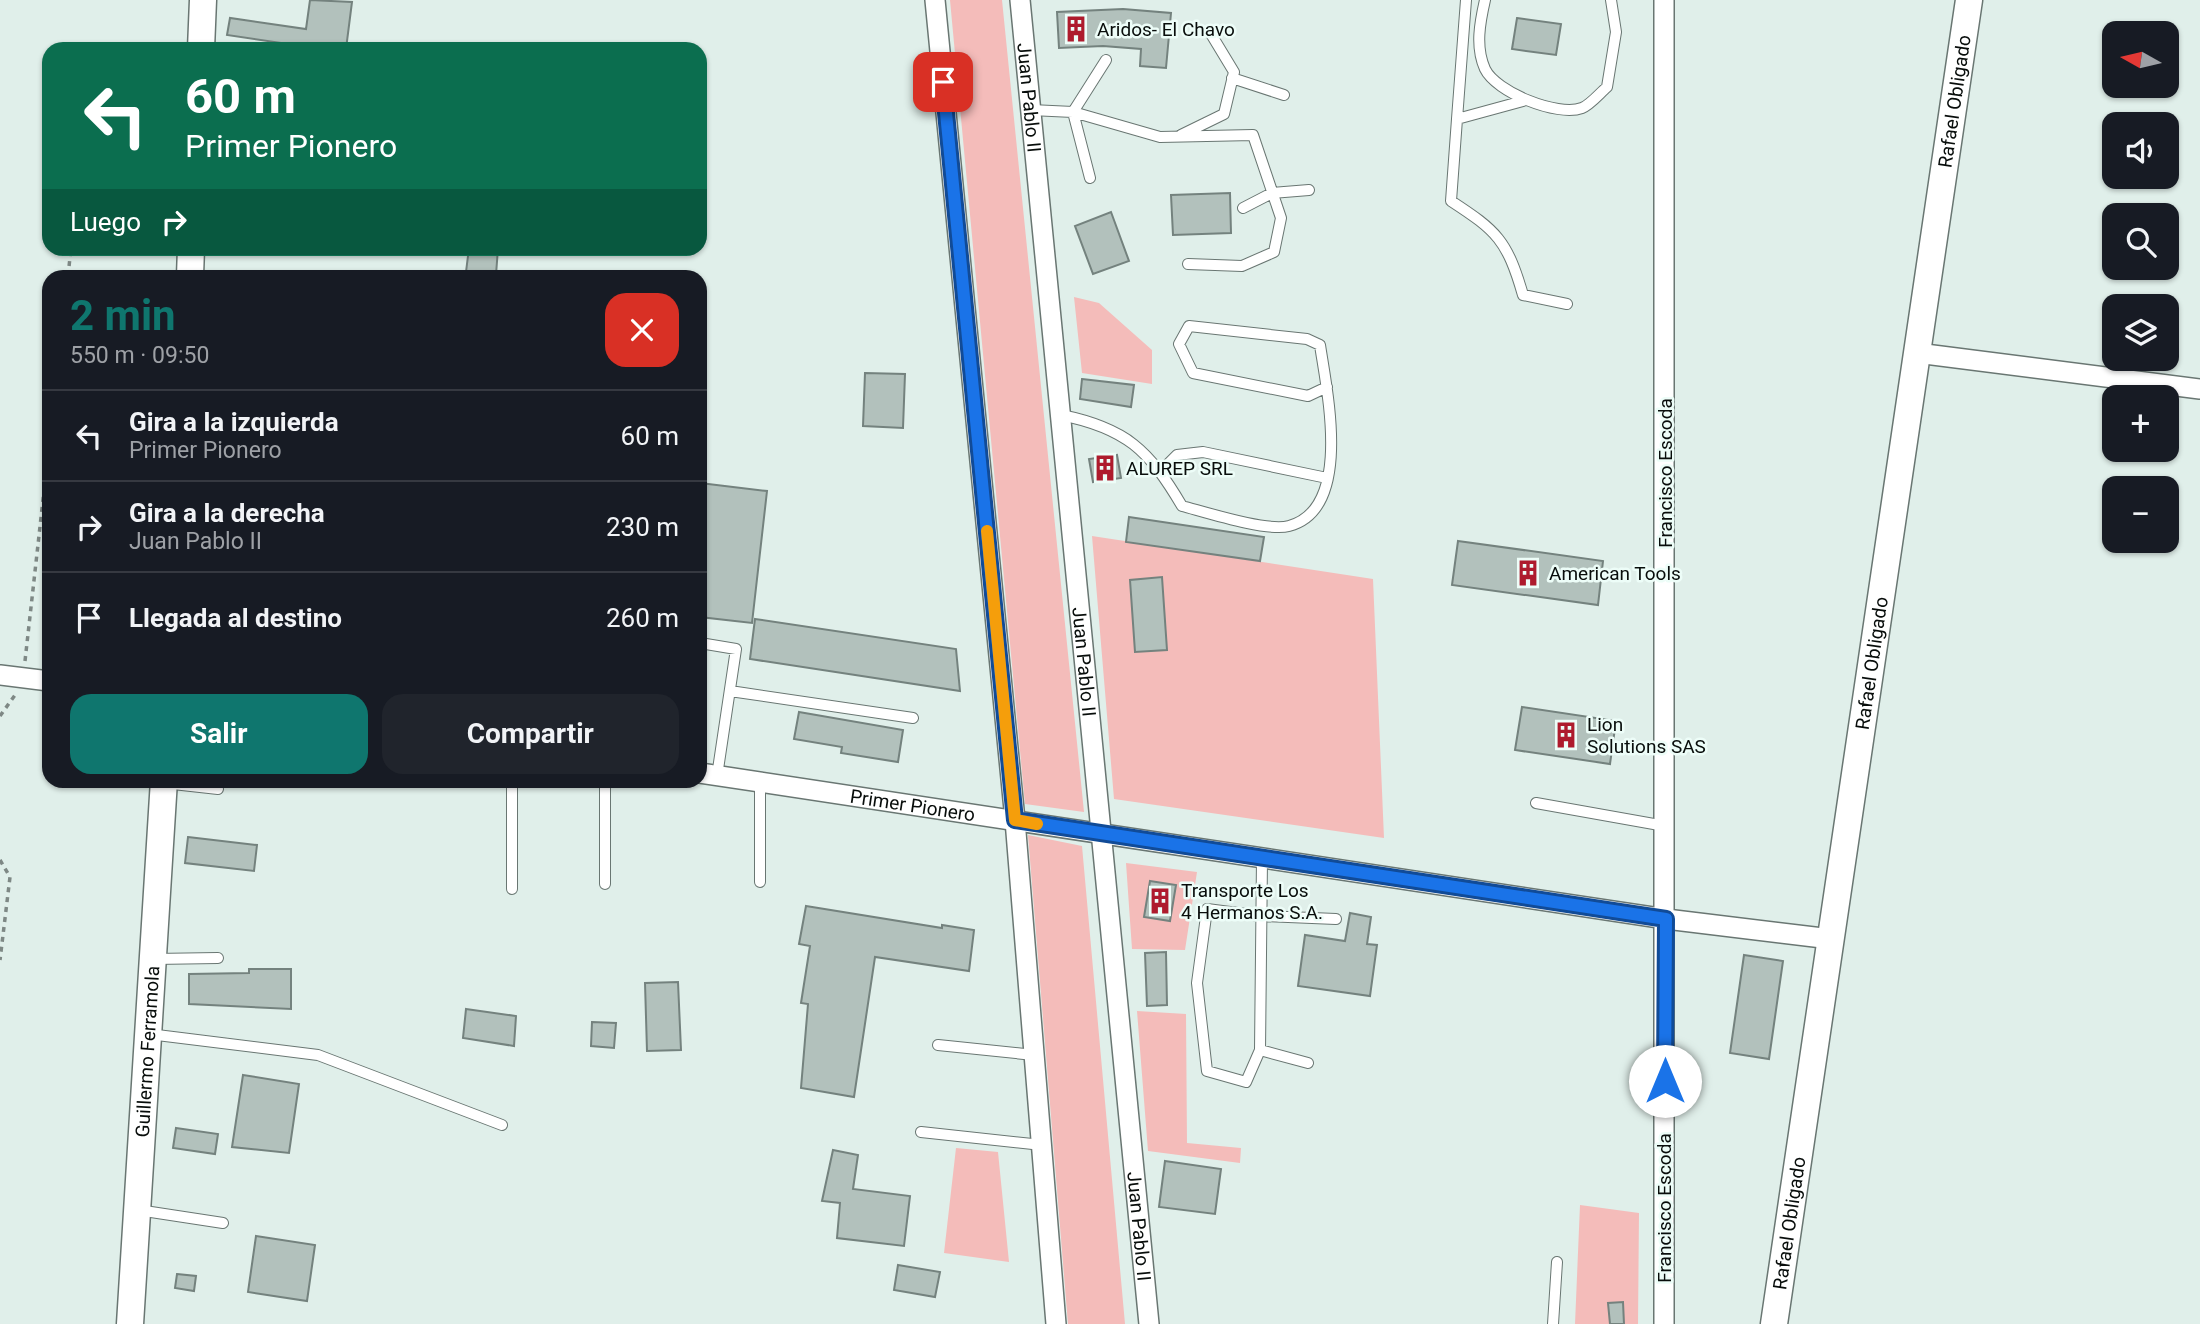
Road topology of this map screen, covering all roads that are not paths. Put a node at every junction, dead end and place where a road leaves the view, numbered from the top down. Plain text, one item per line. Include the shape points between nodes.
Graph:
1 (203, 0) edge
2 (935, 0) edge
3 (1020, 0) edge
4 (1466, 0) edge
5 (1485, 0) edge
6 (1611, 0) edge
7 (1664, 0) edge
8 (1969, 0) edge
9 (1211, 34) dead end
10 (201, 42) edge
11 (1106, 60) dead end
12 (1232, 78) junction
13 (1284, 95) dead end
14 (1523, 101) junction
15 (1031, 110) junction
16 (1073, 112) junction
17 (1457, 119) junction
18 (1177, 136) junction
19 (1090, 178) dead end
20 (1309, 190) dead end
21 (1272, 192) junction
22 (1243, 208) dead end
23 (1188, 264) dead end
24 (1567, 304) dead end
25 (1917, 353) junction
26 (1326, 387) junction
27 (2200, 389) edge
28 (1061, 415) junction
29 (1161, 471) junction
30 (1327, 478) junction
31 (707, 644) edge
32 (0, 675) edge
33 (42, 680) edge
34 (730, 691) junction
35 (913, 718) dead end
36 (708, 775) edge
37 (760, 782) junction
38 (164, 788) edge
39 (210, 788) edge
40 (512, 788) edge
41 (605, 788) edge
42 (218, 789) dead end
43 (1536, 803) dead end
44 (1015, 820) junction
45 (1666, 826) junction
46 (1103, 836) junction
47 (1262, 859) junction
48 (760, 883) dead end
49 (605, 884) dead end
50 (512, 889) dead end
51 (1261, 916) junction
52 (1336, 919) dead end
53 (1666, 919) junction
54 (1830, 939) junction
55 (218, 958) dead end
56 (153, 959) junction
57 (148, 1034) junction
58 (939, 1045) dead end
59 (1260, 1050) junction
60 (1034, 1055) junction
61 (1308, 1063) dead end
62 (502, 1125) dead end
63 (921, 1132) dead end
64 (1042, 1146) junction
65 (137, 1210) junction
66 (223, 1223) dead end
67 (1557, 1262) dead end
68 (130, 1324) edge
69 (1056, 1324) edge
70 (1149, 1324) edge
71 (1553, 1324) edge
72 (1664, 1324) edge
73 (1774, 1324) edge

1 - 10 street
2 - 44 street
3 - 15 street, Juan Pablo II
4 - 17 lane
5 - 14 lane via 1478,35 1486,71
6 - 14 lane via 1616,32 1607,87 1582,108
7 - 45 street, Francisco Escoda
8 - 25 street, Rafael Obligado
9 - 12 lane via 1234,72
11 - 16 lane
12 - 13 lane
12 - 18 lane via 1224,114
14 - 17 lane
15 - 16 lane
15 - 28 street, Juan Pablo II
16 - 18 lane via 1160,137
16 - 19 lane
17 - 24 lane via 1451,201 1492,227 1514,264 1523,295
18 - 21 lane via 1253,135
20 - 21 lane
21 - 22 lane
21 - 23 lane via 1280,218 1274,252 1242,266
25 - 27 street
25 - 54 street, Rafael Obligado
26 - 26 lane via 1320,345 1307,339 1189,326 1179,344 1192,373 1307,396
26 - 30 lane via 1332,417
28 - 29 lane via 1122,434
28 - 46 street, Juan Pablo II
29 - 30 lane via 1177,455 1203,452
29 - 30 lane via 1182,506 1288,527 1315,512
31 - 34 lane via 736,649
32 - 33 street
34 - 35 lane
34 - 36 lane
36 - 37 street, Primer Pionero
37 - 44 street, Primer Pionero
37 - 48 lane
38 - 56 street, Guillermo Ferramola
39 - 42 lane
40 - 50 lane
41 - 49 lane
43 - 45 lane
44 - 46 street, Primer Pionero
44 - 60 street
45 - 53 street, Francisco Escoda
46 - 47 street, Primer Pionero
46 - 70 street, Juan Pablo II
47 - 51 lane
47 - 53 street, Primer Pionero
51 - 52 lane
51 - 59 lane
51 - 59 lane via 1207,909 1197,984 1207,1071 1246,1082
53 - 54 street, Primer Pionero
53 - 72 street, Francisco Escoda
54 - 73 street, Rafael Obligado
55 - 56 lane
56 - 57 street, Guillermo Ferramola
57 - 62 lane via 318,1055
57 - 65 street, Guillermo Ferramola
58 - 60 lane
59 - 61 lane
60 - 64 street
63 - 64 lane
64 - 69 street
65 - 66 lane
65 - 68 street, Guillermo Ferramola
67 - 71 lane

